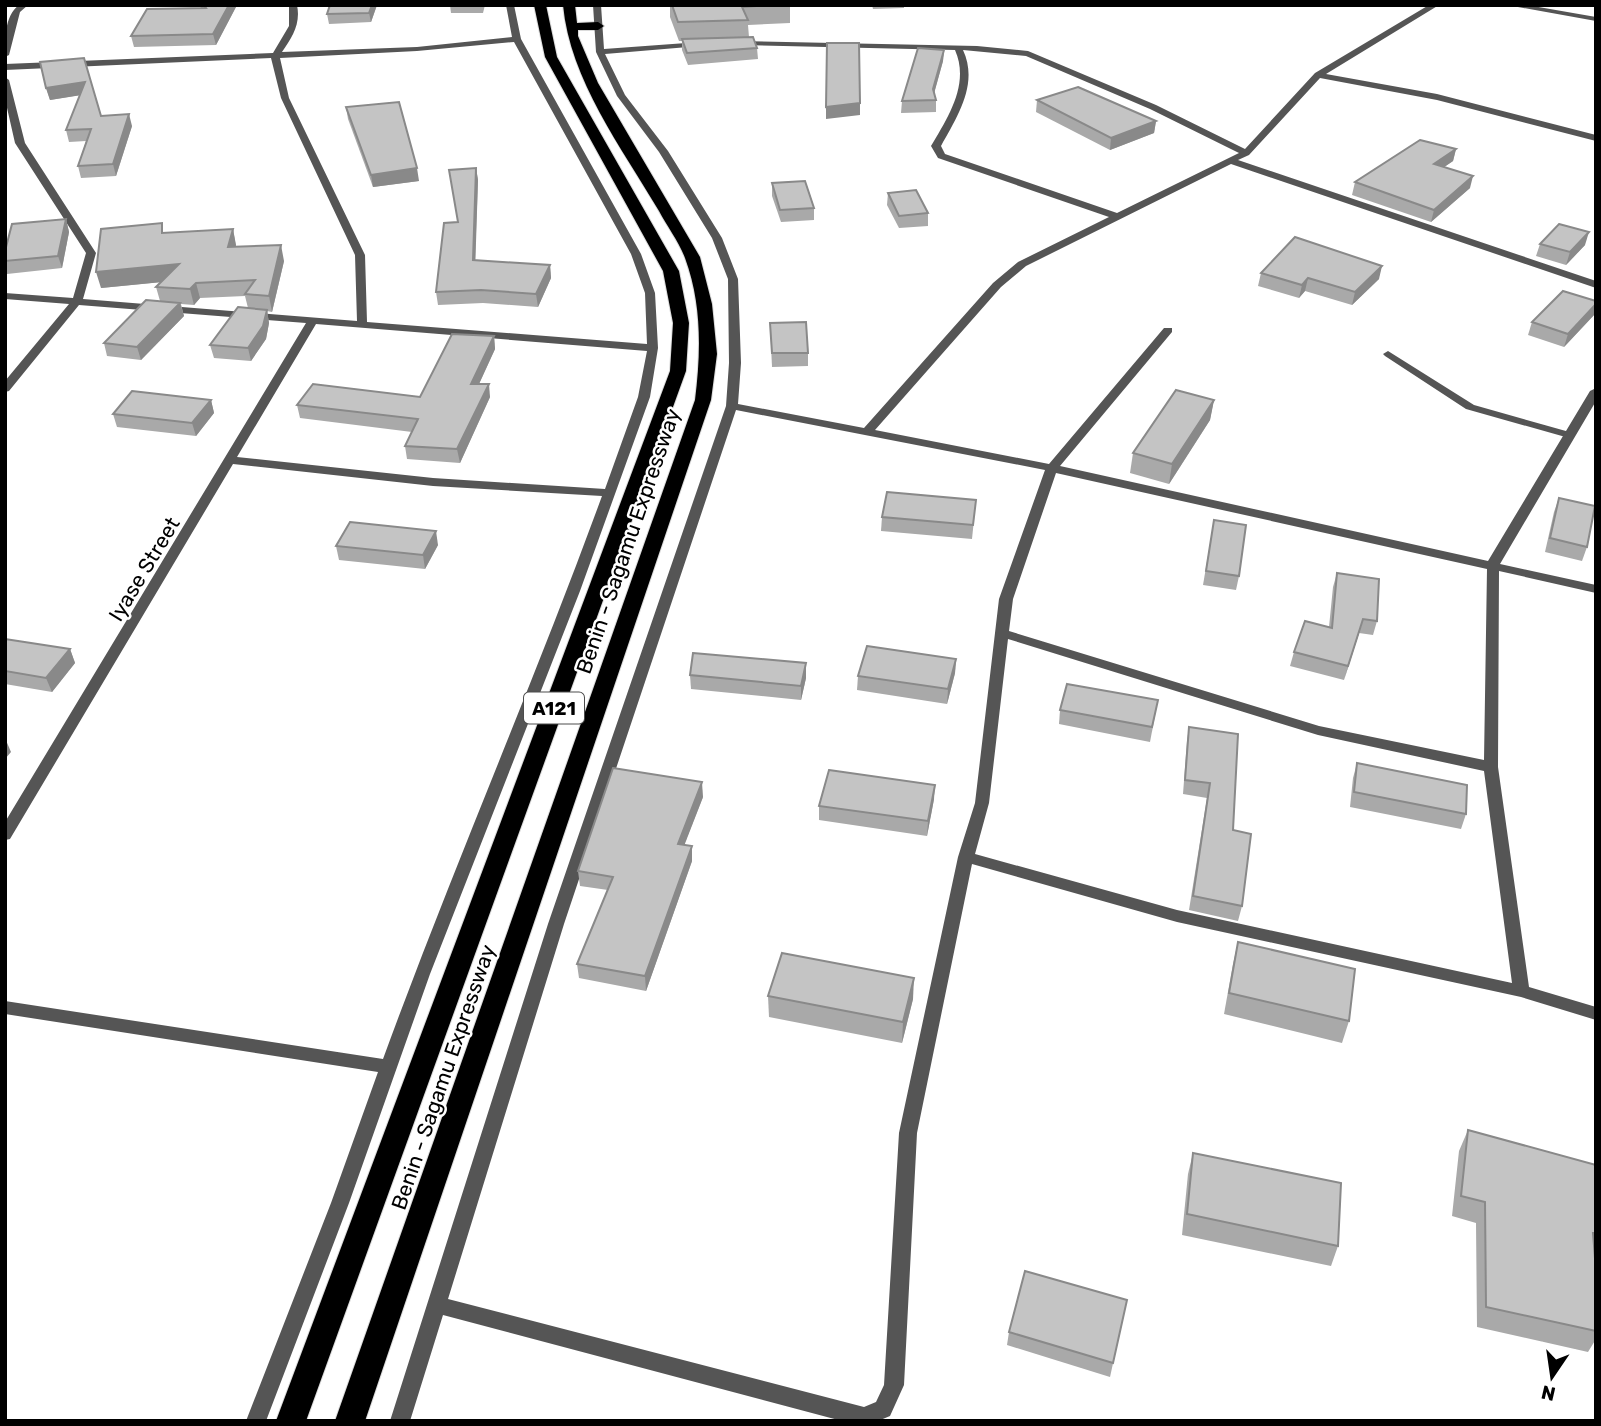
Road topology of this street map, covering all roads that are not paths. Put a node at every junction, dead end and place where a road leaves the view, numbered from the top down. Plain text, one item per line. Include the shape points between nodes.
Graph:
1 (24, 5) edge
2 (293, 5) edge
3 (510, 5) edge
4 (540, 5) edge
5 (569, 5) edge
6 (597, 5) edge
7 (1435, 5) edge
8 (1511, 5) edge
9 (16, 11) junction
10 (5, 13) edge
11 (1596, 19) edge
12 (598, 26) junction
13 (572, 27) junction
14 (517, 39) junction
15 (717, 43) edge
16 (729, 43) edge
17 (958, 48) junction
18 (600, 52) junction
19 (5, 55) edge
20 (275, 56) junction
21 (5, 67) edge
22 (1318, 75) junction
23 (5, 80) edge
24 (1596, 138) edge
25 (1246, 153) junction
26 (1231, 161) junction
27 (1118, 217) junction
28 (1596, 285) edge
29 (5, 296) edge
30 (77, 301) junction
31 (313, 321) junction
32 (362, 324) junction
33 (1168, 330) dead end
34 (653, 348) junction
35 (1388, 354) dead end
36 (5, 388) edge
37 (1596, 390) edge
38 (732, 406) junction
39 (867, 432) junction
40 (1569, 435) junction
41 (230, 460) junction
42 (1052, 468) junction
43 (609, 493) junction
44 (1493, 564) junction
45 (1596, 589) edge
46 (1002, 633) junction
47 (1490, 767) junction
48 (5, 835) edge
49 (966, 857) junction
50 (1521, 991) junction
51 (5, 1007) edge
52 (1596, 1014) edge
53 (389, 1067) junction
54 (438, 1305) junction
55 (256, 1421) edge
56 (291, 1421) edge
57 (350, 1421) edge
58 (400, 1421) edge

1 - 9 street
2 - 20 street via 296,15
3 - 14 street
4 - 56 highway, A121 via 551,57 671,271 681,323 678,371
5 - 13 highway, Benin - Sagamu Expressway / A121
6 - 12 street
7 - 22 street
8 - 11 street
9 - 10 street
9 - 19 street
12 - 13 highway
12 - 18 street
13 - 57 highway, Benin - Sagamu Expressway / A121 via 592,83 692,257 704,304 709,354 703,400
14 - 20 street
14 - 34 street via 636,254 650,293
15 - 18 street
16 - 17 street
17 - 25 street via 1028,54
17 - 27 street via 966,60 962,95 936,146 941,156
18 - 38 street via 621,96 663,151 717,238 733,279
20 - 21 street
20 - 32 street via 285,98 360,255
22 - 24 street via 1437,97
22 - 25 street
23 - 30 street via 20,143 91,253
25 - 26 street
26 - 27 street
26 - 28 street
27 - 39 street via 1022,264 997,285
29 - 30 street
30 - 31 street
30 - 36 street
31 - 32 street
31 - 41 street, Iyase Street
32 - 34 street
33 - 42 street
34 - 43 street via 643,397
35 - 40 lane via 1470,407
37 - 40 street
38 - 39 street
38 - 54 street via 556,924
39 - 42 street
40 - 44 street
41 - 43 street via 433,482
41 - 48 street, Iyase Street
42 - 44 street
42 - 46 street via 1006,599
43 - 53 street
44 - 45 street
44 - 47 street
46 - 47 street via 1318,730
46 - 49 street via 982,803
47 - 50 street
49 - 50 street via 1177,916
49 - 54 street via 908,1132 894,1385 883,1409 864,1417
50 - 52 street
51 - 53 street
53 - 55 street
54 - 58 street

